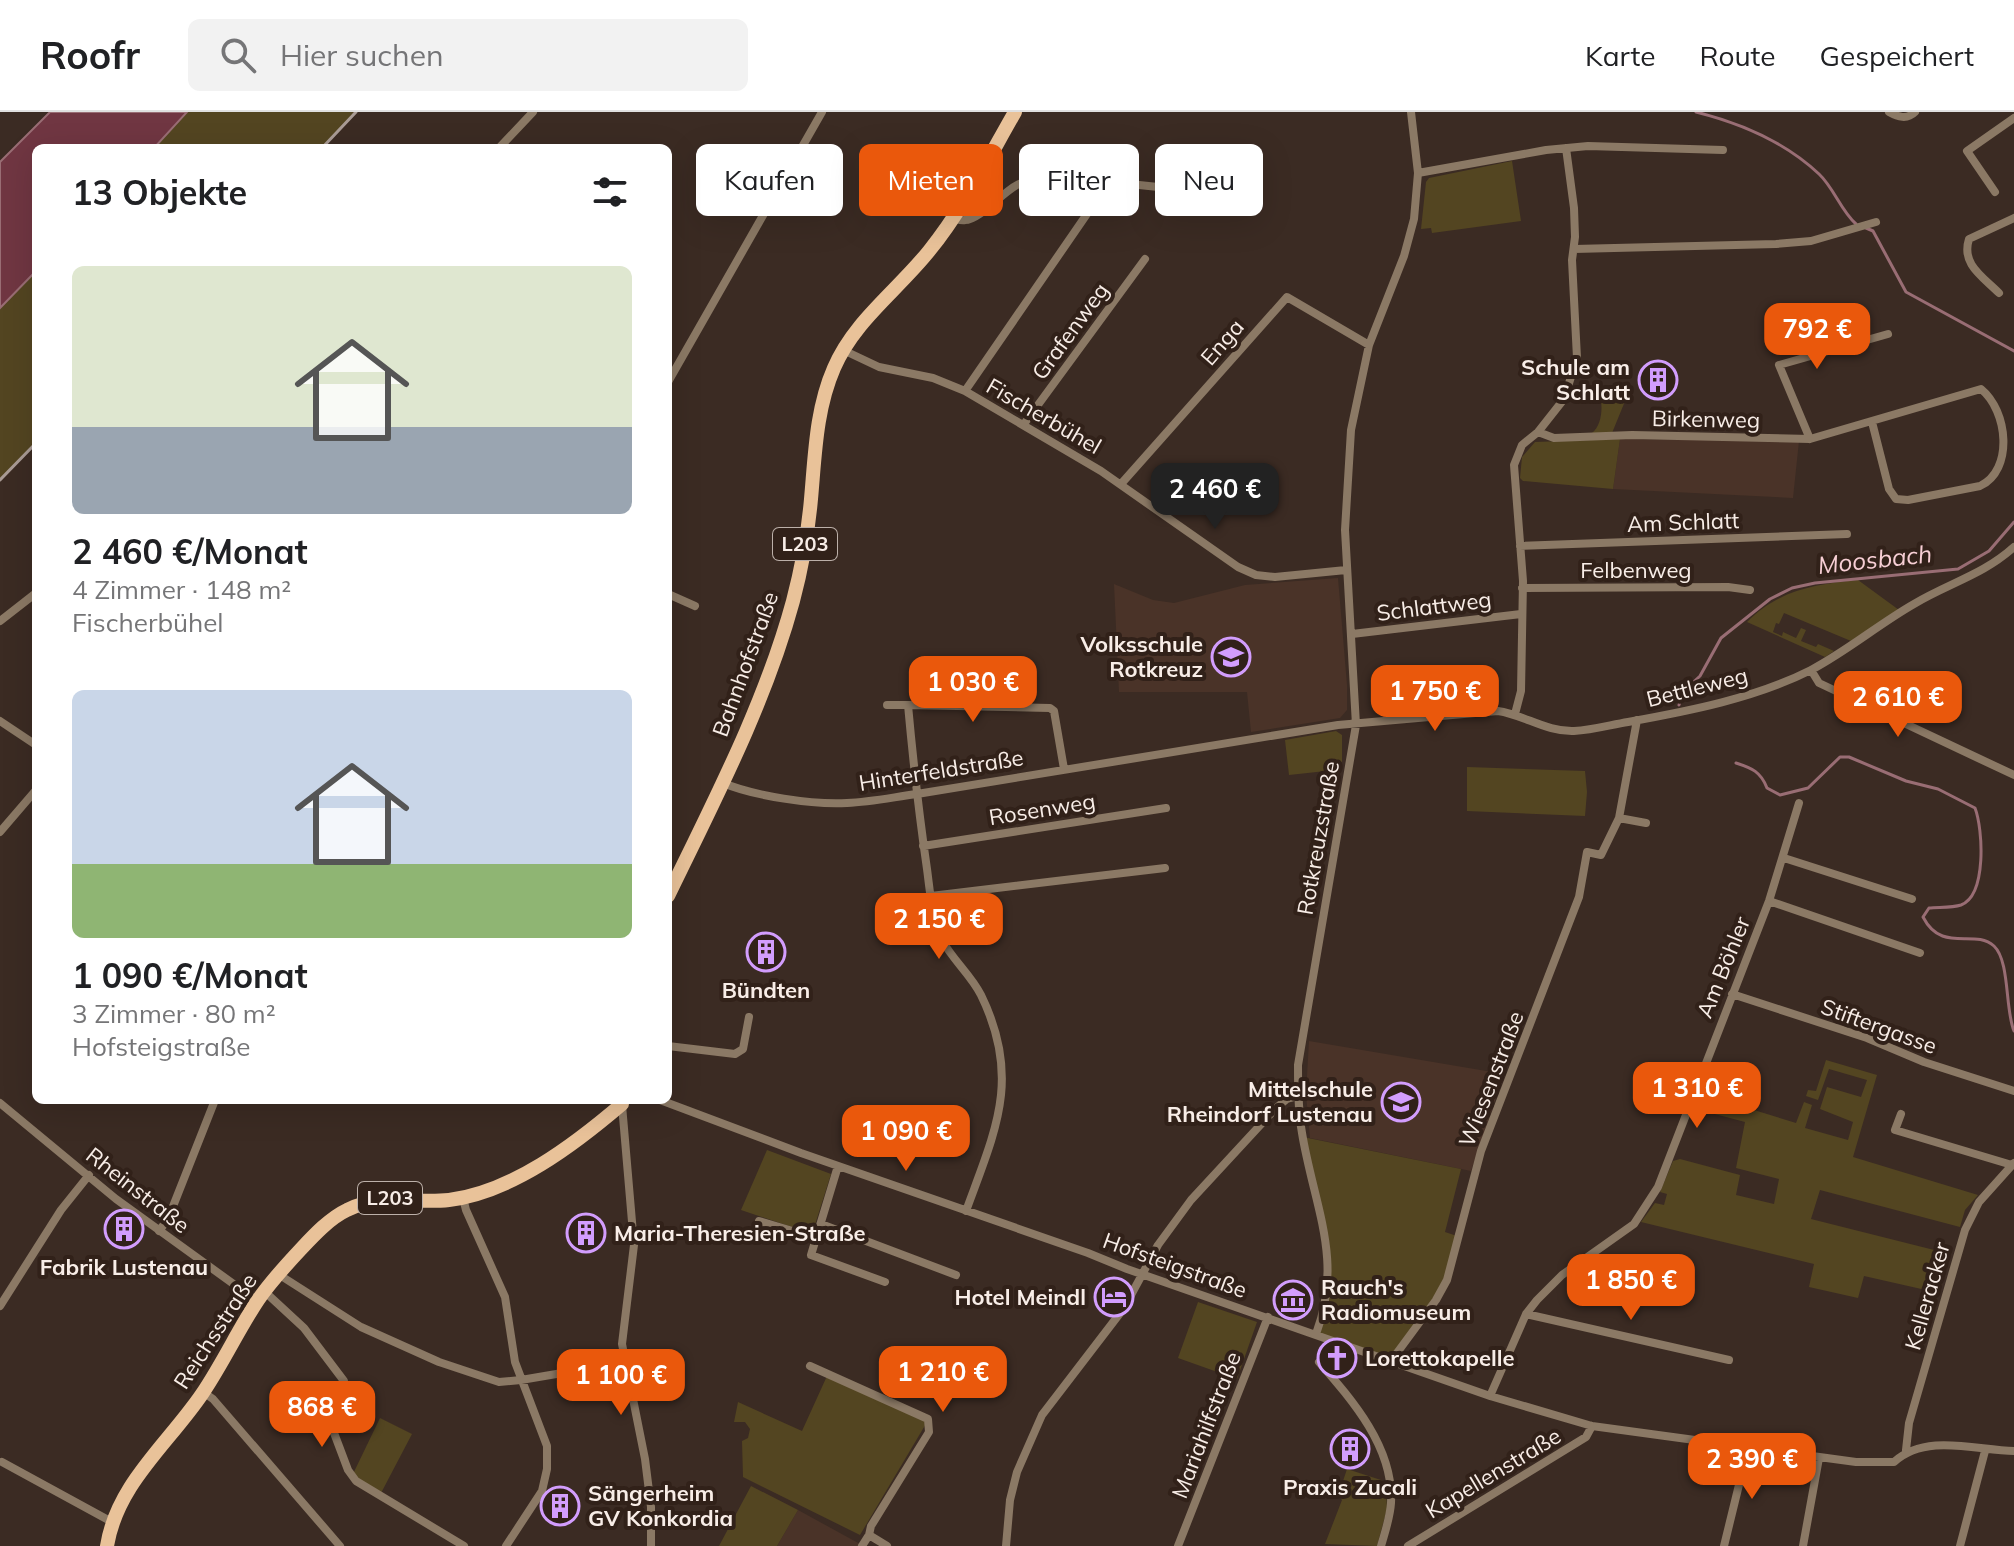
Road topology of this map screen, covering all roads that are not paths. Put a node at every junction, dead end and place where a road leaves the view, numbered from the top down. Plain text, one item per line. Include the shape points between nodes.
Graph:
1 (533, 112) edge
2 (822, 112) edge
3 (1015, 112) edge
4 (1411, 112) edge
5 (1889, 112) edge
6 (1915, 112) edge
7 (2014, 118) edge
8 (503, 144) edge
9 (1566, 148) junction
10 (1723, 150) dead end
11 (1418, 173) junction
12 (1019, 184) edge
13 (1995, 192) dead end
14 (1086, 216) edge
15 (953, 218) junction
16 (2014, 218) edge
17 (1876, 222) dead end
18 (1574, 249) junction
19 (1145, 259) dead end
20 (1999, 293) dead end
21 (1888, 334) dead end
22 (1369, 345) junction
23 (843, 350) junction
24 (672, 375) edge
25 (965, 391) junction
26 (1872, 422) junction
27 (1024, 424) junction
28 (1538, 432) junction
29 (1810, 439) junction
30 (1121, 484) junction
31 (1847, 534) dead end
32 (1520, 546) junction
33 (2014, 547) edge
34 (1346, 570) junction
35 (1522, 588) junction
36 (1750, 590) dead end
37 (32, 596) edge
38 (672, 596) edge
39 (695, 606) dead end
40 (1521, 614) junction
41 (0, 621) edge
42 (1352, 634) junction
43 (1811, 670) junction
44 (887, 705) dead end
45 (908, 705) junction
46 (1515, 714) junction
47 (1637, 720) junction
48 (0, 721) edge
49 (1356, 725) junction
50 (32, 742) edge
51 (1064, 769) junction
52 (2014, 775) edge
53 (723, 783) junction
54 (917, 794) junction
55 (32, 795) edge
56 (1799, 803) dead end
57 (1166, 808) dead end
58 (1619, 818) junction
59 (1646, 823) dead end
60 (0, 832) edge
61 (923, 846) junction
62 (1784, 858) junction
63 (1165, 868) dead end
64 (672, 888) edge
65 (931, 896) junction
66 (1912, 899) dead end
67 (1769, 901) junction
68 (1920, 953) dead end
69 (1732, 994) junction
70 (749, 1017) dead end
71 (672, 1046) edge
72 (2014, 1091) edge
73 (1298, 1096) junction
74 (0, 1103) edge
75 (213, 1104) edge
76 (619, 1104) edge
77 (622, 1104) edge
78 (671, 1104) edge
79 (1901, 1114) dead end
80 (2013, 1164) edge
81 (838, 1166) junction
82 (89, 1175) junction
83 (463, 1198) junction
84 (966, 1211) junction
85 (759, 1221) dead end
86 (821, 1224) junction
87 (159, 1231) junction
88 (816, 1238) junction
89 (278, 1274) junction
90 (1143, 1274) junction
91 (956, 1275) dead end
92 (885, 1282) dead end
93 (260, 1296) junction
94 (0, 1306) edge
95 (1526, 1314) junction
96 (1268, 1317) junction
97 (1316, 1334) junction
98 (1729, 1360) dead end
99 (1391, 1361) junction
100 (1319, 1362) dead end
101 (810, 1366) dead end
102 (626, 1370) junction
103 (521, 1380) junction
104 (203, 1392) junction
105 (1490, 1396) junction
106 (1592, 1426) junction
107 (1748, 1448) junction
108 (1906, 1450) junction
109 (1985, 1451) junction
110 (2014, 1451) edge
111 (1819, 1458) junction
112 (2, 1462) dead end
113 (112, 1522) junction
114 (869, 1535) junction
115 (107, 1546) edge
116 (340, 1546) edge
117 (464, 1546) edge
118 (506, 1546) edge
119 (651, 1546) edge
120 (862, 1546) edge
121 (887, 1546) edge
122 (1006, 1546) edge
123 (1178, 1546) edge
124 (1381, 1546) edge
125 (1408, 1546) edge
126 (1724, 1546) edge
127 (1803, 1546) edge
128 (1960, 1546) edge

1 - 8 street
2 - 24 street
3 - 15 main road, Bahnhofstraße / L203
4 - 11 street, Rotkreuzstraße
5 - 6 street via 1898,117
7 - 13 street via 1967,151
9 - 10 street
9 - 11 street
9 - 18 street
11 - 22 street, Rotkreuzstraße via 1410,238
12 - 15 street via 974,218
14 - 25 street
15 - 23 main road, Bahnhofstraße / L203
16 - 20 street via 1969,239 1965,249 1967,260
17 - 18 street via 1811,241
18 - 28 street via 1577,358 1564,399
19 - 27 street, Grafenweg
21 - 29 street via 1779,365
22 - 30 street, Enga via 1287,297
22 - 34 street, Rotkreuzstraße via 1348,462
23 - 25 street, Fischerbühel via 879,367
23 - 53 main road, Bahnhofstraße / L203 via 819,418 794,600
25 - 27 street, Fischerbühel
26 - 26 street, Birkenweg via 1981,389 1994,399 2002,425 2000,467 1980,486 1896,499
26 - 29 street, Birkenweg
27 - 30 street, Fischerbühel
28 - 29 street, Birkenweg via 1554,438
28 - 32 street via 1522,445 1514,465
30 - 34 street, Fischerbühel via 1256,575
31 - 32 street, Am Schlatt
32 - 35 street
33 - 43 street, Bettleweg via 1970,578 1910,605
34 - 42 street, Rotkreuzstraße
35 - 36 street, Felbenweg
35 - 40 street
37 - 41 street
38 - 39 street
40 - 42 street, Schlattweg
40 - 46 street via 1521,691
42 - 49 street, Rotkreuzstraße
43 - 47 street, Bettleweg via 1735,697
43 - 52 street via 1819,683
44 - 45 street
45 - 51 street via 1050,708
45 - 54 street
46 - 47 street, Bettleweg via 1563,731
46 - 49 street, Bettleweg via 1498,711
47 - 58 street, Wiesenstraße
48 - 50 street
49 - 51 street, Hinterfeldstraße
49 - 73 street, Rotkreuzstraße via 1303,1030
51 - 54 street, Hinterfeldstraße
53 - 54 street, Hinterfeldstraße via 815,802
53 - 64 main road, Bahnhofstraße / L203
54 - 61 street
55 - 60 street
56 - 62 street, Am Böhler
57 - 61 street, Rosenweg
58 - 59 street
58 - 99 street, Wiesenstraße via 1601,855 1587,852 1579,897 1481,1151 1447,1280
61 - 65 street
62 - 66 street
62 - 67 street, Am Böhler
63 - 65 street
65 - 84 street via 942,939 980,992 1000,1067 998,1124
67 - 68 street, Am Böhler
67 - 69 street, Am Böhler
69 - 72 street, Stiftergasse
69 - 95 street, Am Böhler via 1649,1205 1634,1224 1549,1287
70 - 71 street via 743,1049 735,1054
73 - 90 street via 1280,1104 1219,1167 1158,1245
73 - 97 street, Rotkreuzstraße via 1328,1261 1328,1294
74 - 82 street, Rheinstraße
75 - 87 street
76 - 83 main road, Reichsstraße / L203 via 529,1171
77 - 102 street via 634,1245 623,1331
78 - 81 street, Hofsteigstraße
79 - 80 street, Kelleracker via 1895,1130
80 - 108 street, Kelleracker via 1979,1202 1965,1230 1909,1423
81 - 84 street, Hofsteigstraße
81 - 86 street
82 - 87 street, Rheinstraße
82 - 94 street
83 - 89 main road, Reichsstraße / L203 via 388,1198 349,1209 311,1238
83 - 103 street via 505,1297
84 - 90 street, Hofsteigstraße
85 - 88 street
86 - 88 street
86 - 91 street
87 - 93 street, Rheinstraße
88 - 92 street via 811,1255
89 - 93 main road, Reichsstraße / L203
89 - 103 street via 361,1327 439,1362 499,1382
90 - 96 street, Hofsteigstraße
90 - 122 street via 1124,1308 1034,1429 1010,1500
93 - 104 main road, Reichsstraße / L203
93 - 117 street, Rheinstraße via 304,1328 344,1381 328,1417 356,1481
95 - 98 street
95 - 105 street, Am Böhler
96 - 97 street, Hofsteigstraße
96 - 123 street, Mariahilfstraße
97 - 99 street, Hofsteigstraße
99 - 105 street, Hofsteigstraße
100 - 124 street, Kapellenstraße via 1359,1412 1384,1461 1391,1501
101 - 114 street via 930,1424
102 - 103 street
102 - 119 street via 645,1459
103 - 118 street via 540,1422 547,1469 542,1491
104 - 113 main road, Reichsstraße / L203 via 131,1483
104 - 116 street
105 - 106 street, Hofsteigstraße
106 - 107 street, Hofsteigstraße
106 - 125 street, Kapellenstraße via 1586,1437
107 - 111 street, Hofsteigstraße
107 - 126 street
108 - 109 street, Hofsteigstraße via 1952,1445
108 - 111 street, Hofsteigstraße via 1887,1463
109 - 110 street, Hofsteigstraße
109 - 128 street
111 - 127 street
112 - 113 street
113 - 115 main road, Reichsstraße / L203
114 - 120 street
114 - 121 street

